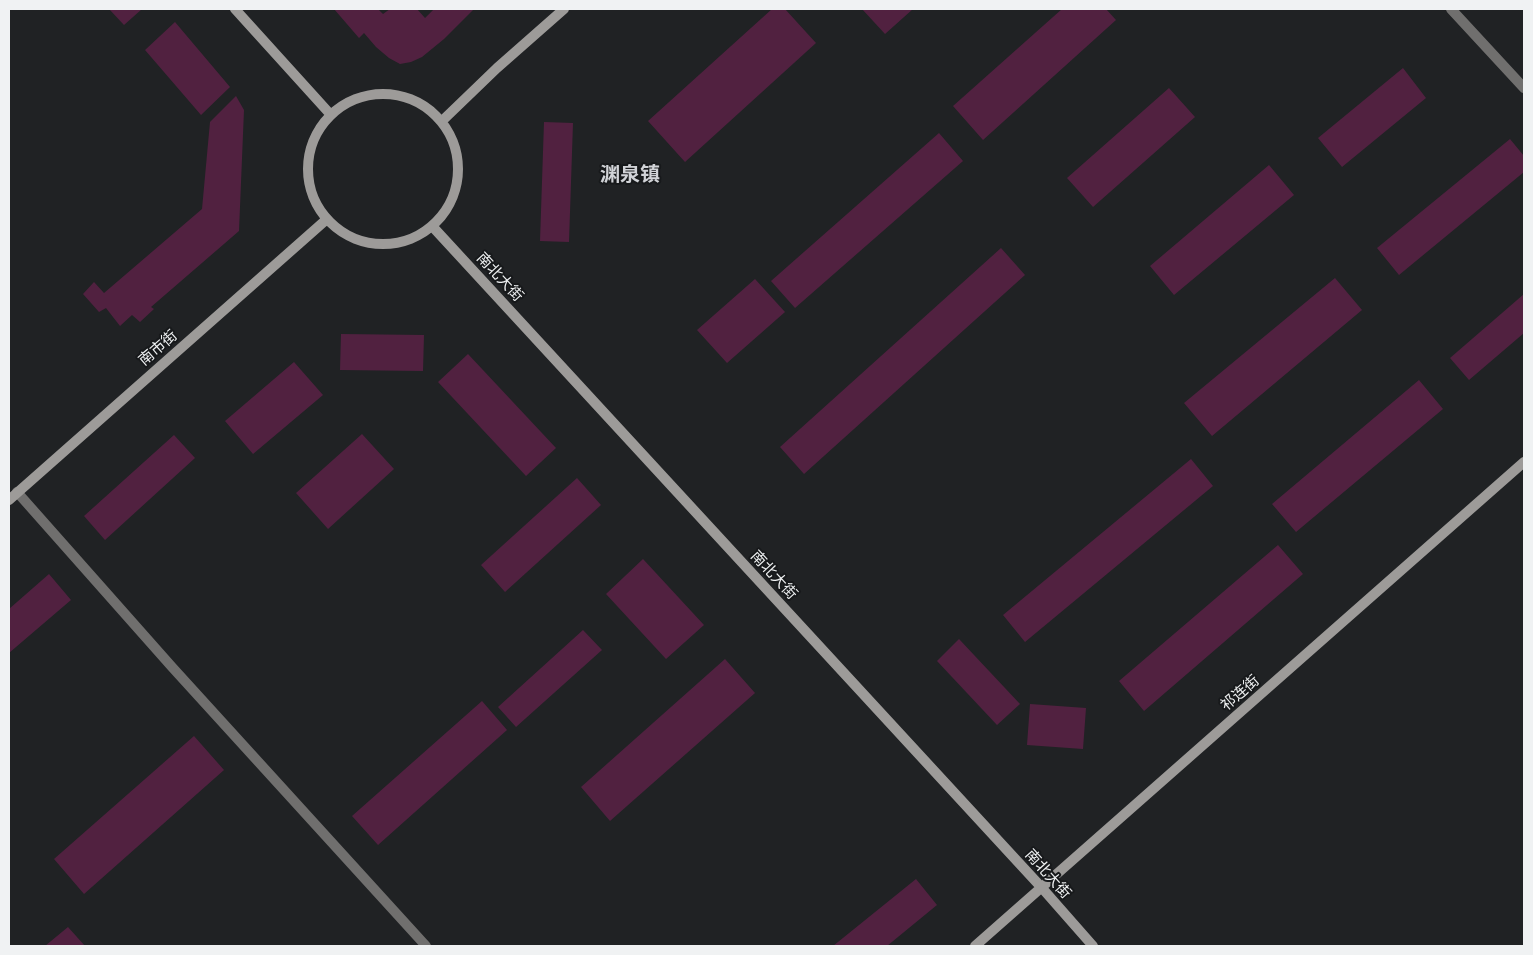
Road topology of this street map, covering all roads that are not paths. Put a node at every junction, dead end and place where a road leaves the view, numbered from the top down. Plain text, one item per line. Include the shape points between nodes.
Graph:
1 (235, 9) edge
2 (564, 9) edge
3 (1451, 9) edge
4 (1524, 88) edge
5 (331, 115) junction
6 (442, 121) junction
7 (327, 220) junction
8 (432, 226) junction
9 (1524, 462) edge
10 (17, 492) junction
11 (9, 500) edge
12 (1042, 888) junction
13 (426, 946) edge
14 (975, 946) edge
15 (1093, 946) edge

1 - 5 street
2 - 6 street
3 - 4 street
5 - 6 street via 366,95 400,95 431,110
5 - 7 street via 318,131 309,157 308,177 316,203
6 - 8 street via 456,146 459,172 446,210
7 - 8 street via 349,236 366,242 393,244 410,239
7 - 10 street, 南市街
8 - 12 street, 南北大街
9 - 12 street, 祁连街
10 - 11 street, 南市街
10 - 13 street
12 - 14 street, 祁连街
12 - 15 street, 南北大街

